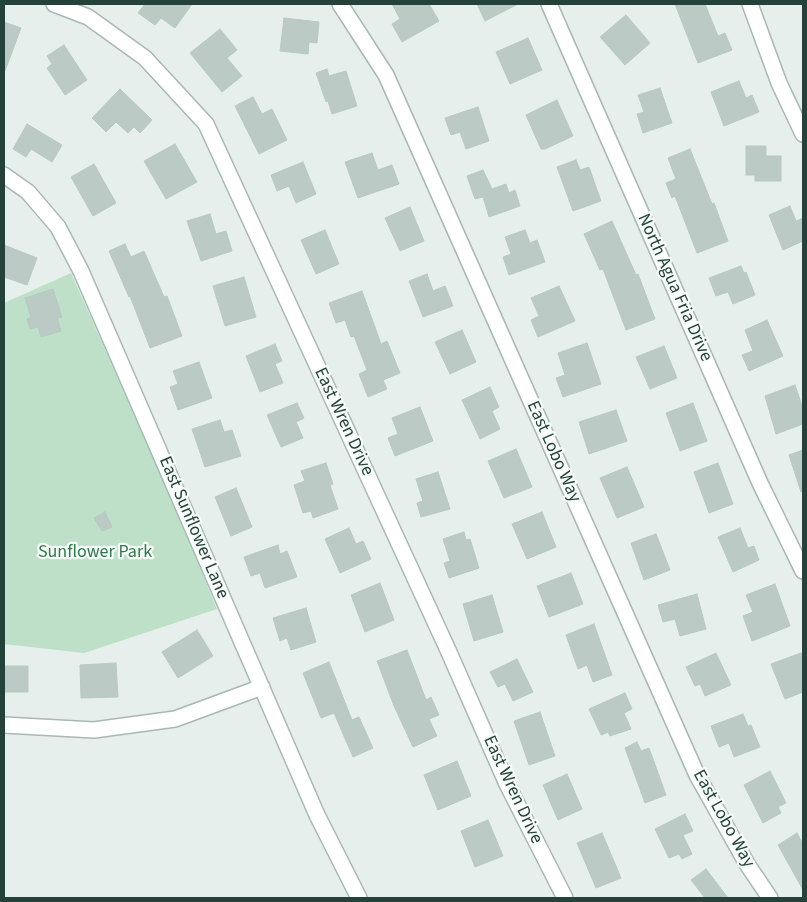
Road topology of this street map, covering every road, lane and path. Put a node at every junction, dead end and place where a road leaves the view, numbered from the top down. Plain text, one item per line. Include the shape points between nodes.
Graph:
1 (54, 4) edge
2 (340, 4) edge
3 (549, 4) edge
4 (750, 4) edge
5 (803, 134) edge
6 (4, 176) edge
7 (803, 571) edge
8 (262, 687) junction
9 (4, 725) edge
10 (359, 898) edge
11 (565, 898) edge
12 (770, 898) edge

1 - 11 street, East Wren Drive via 88,17 145,58 206,124 507,784
2 - 12 street, East Lobo Way via 386,75 696,775
3 - 7 street, North Agua Fria Drive via 760,483
4 - 5 street via 779,83
6 - 8 street, East Sunflower Lane via 28,192 58,227 81,271
8 - 9 street via 175,719 94,730
8 - 10 street, East Sunflower Lane via 318,815

